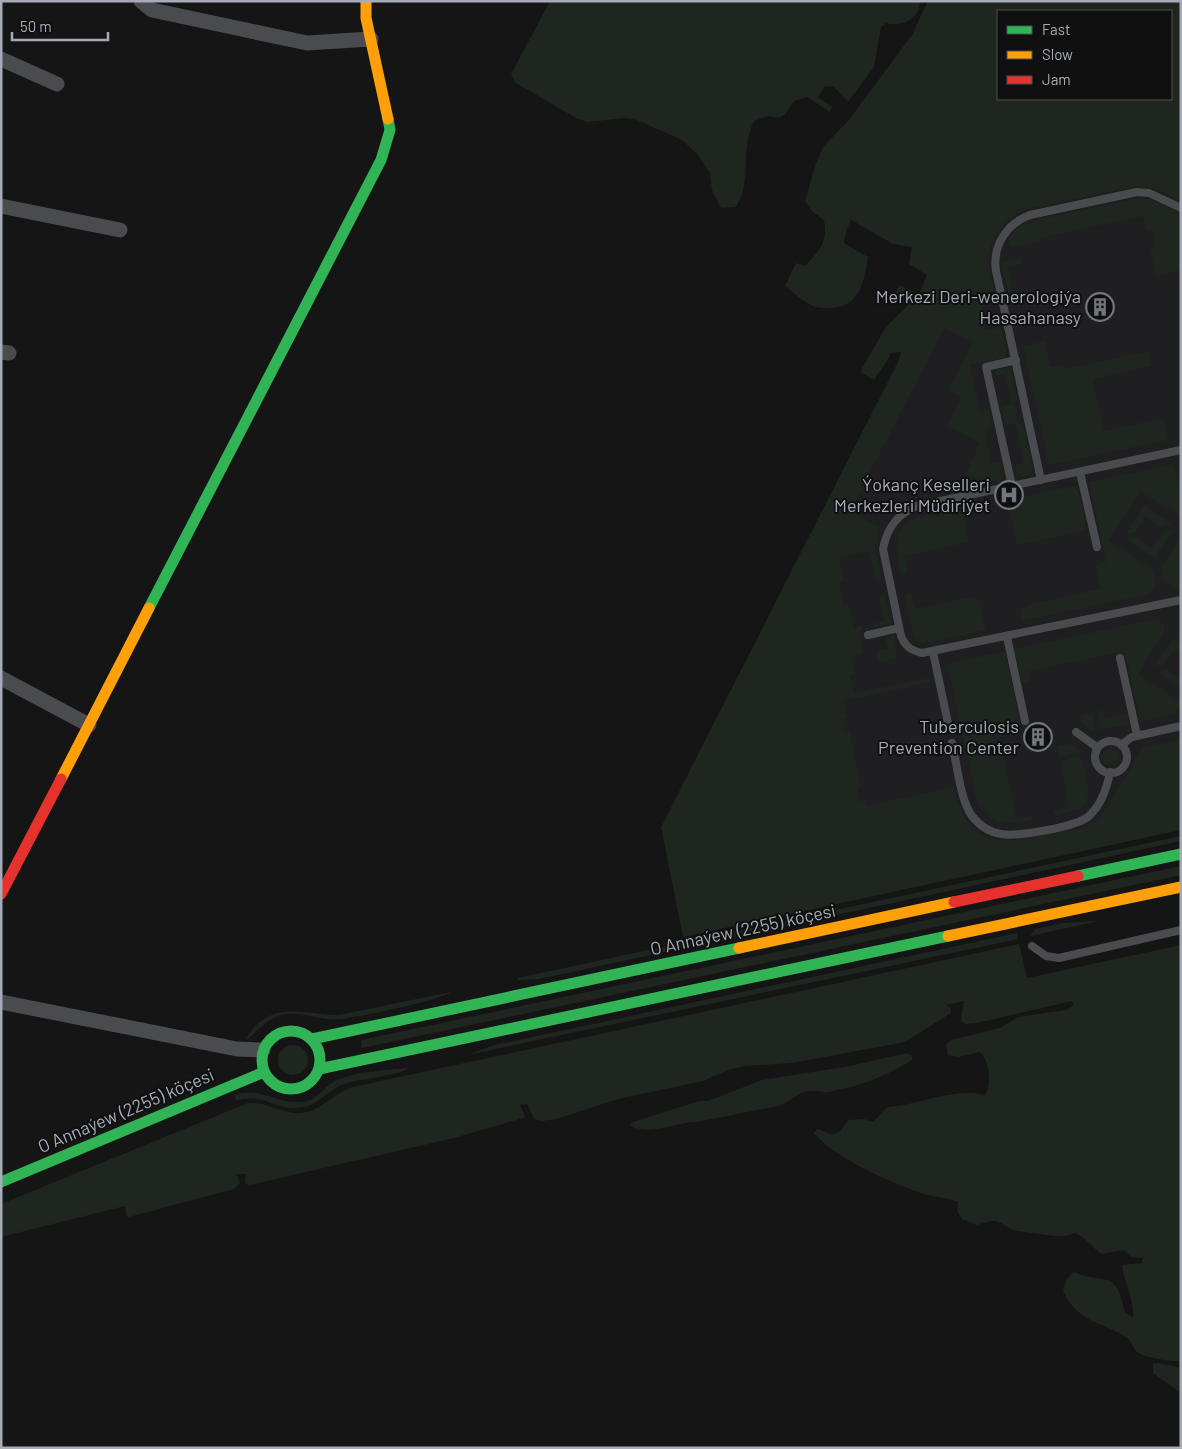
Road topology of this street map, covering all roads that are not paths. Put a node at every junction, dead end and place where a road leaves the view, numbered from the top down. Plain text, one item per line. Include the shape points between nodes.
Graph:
1 (141, 1) edge
2 (366, 1) edge
3 (370, 39) junction
4 (1, 60) edge
5 (57, 84) dead end
6 (1, 206) edge
7 (1181, 208) edge
8 (120, 230) dead end
9 (1016, 360) junction
10 (1181, 450) edge
11 (1080, 472) junction
12 (1041, 480) junction
13 (1012, 486) junction
14 (1097, 546) dead end
15 (1181, 600) edge
16 (899, 628) junction
17 (868, 635) dead end
18 (1007, 637) junction
19 (933, 652) junction
20 (1120, 658) dead end
21 (1, 678) edge
22 (1025, 721) dead end
23 (948, 723) dead end
24 (88, 725) junction
25 (1181, 726) edge
26 (1076, 732) dead end
27 (1137, 735) junction
28 (952, 743) dead end
29 (1121, 745) junction
30 (1098, 748) junction
31 (1110, 772) junction
32 (1181, 854) edge
33 (1181, 887) edge
34 (1, 894) edge
35 (1181, 930) edge
36 (1032, 946) dead end
37 (1, 1002) edge
38 (312, 1039) junction
39 (263, 1050) junction
40 (319, 1069) junction
41 (264, 1072) junction
42 (1, 1182) edge

1 - 3 street via 152,10 307,43
2 - 3 main road
3 - 24 main road via 390,130 381,160
4 - 5 street
6 - 8 street
7 - 9 lane via 1143,192 1030,215 1012,225 999,245 995,266
9 - 12 lane
9 - 13 lane via 986,367
10 - 11 lane
11 - 12 lane
11 - 14 lane
12 - 13 lane
13 - 16 lane via 917,506 897,518 885,537 884,549
15 - 18 lane
16 - 17 lane
16 - 19 lane via 905,645 911,651
18 - 19 lane
18 - 22 lane
19 - 23 lane
20 - 27 lane
21 - 24 street
24 - 34 main road
25 - 27 lane
26 - 30 lane
27 - 29 lane
28 - 31 lane via 968,809 985,828 1000,834 1017,835 1088,817 1104,794
29 - 30 lane via 1112,741
29 - 31 lane via 1126,754 1125,764 1118,771
30 - 31 lane via 1096,762
32 - 38 main road, O Annaýew (2255) köçesi
33 - 40 main road
35 - 36 lane via 1059,958 1046,956
37 - 39 street via 237,1049
38 - 39 main road via 294,1031 285,1032 276,1035
38 - 40 main road via 319,1053
39 - 41 main road
40 - 41 main road via 309,1082 294,1089 278,1086
41 - 42 main road, O Annaýew (2255) köçesi

